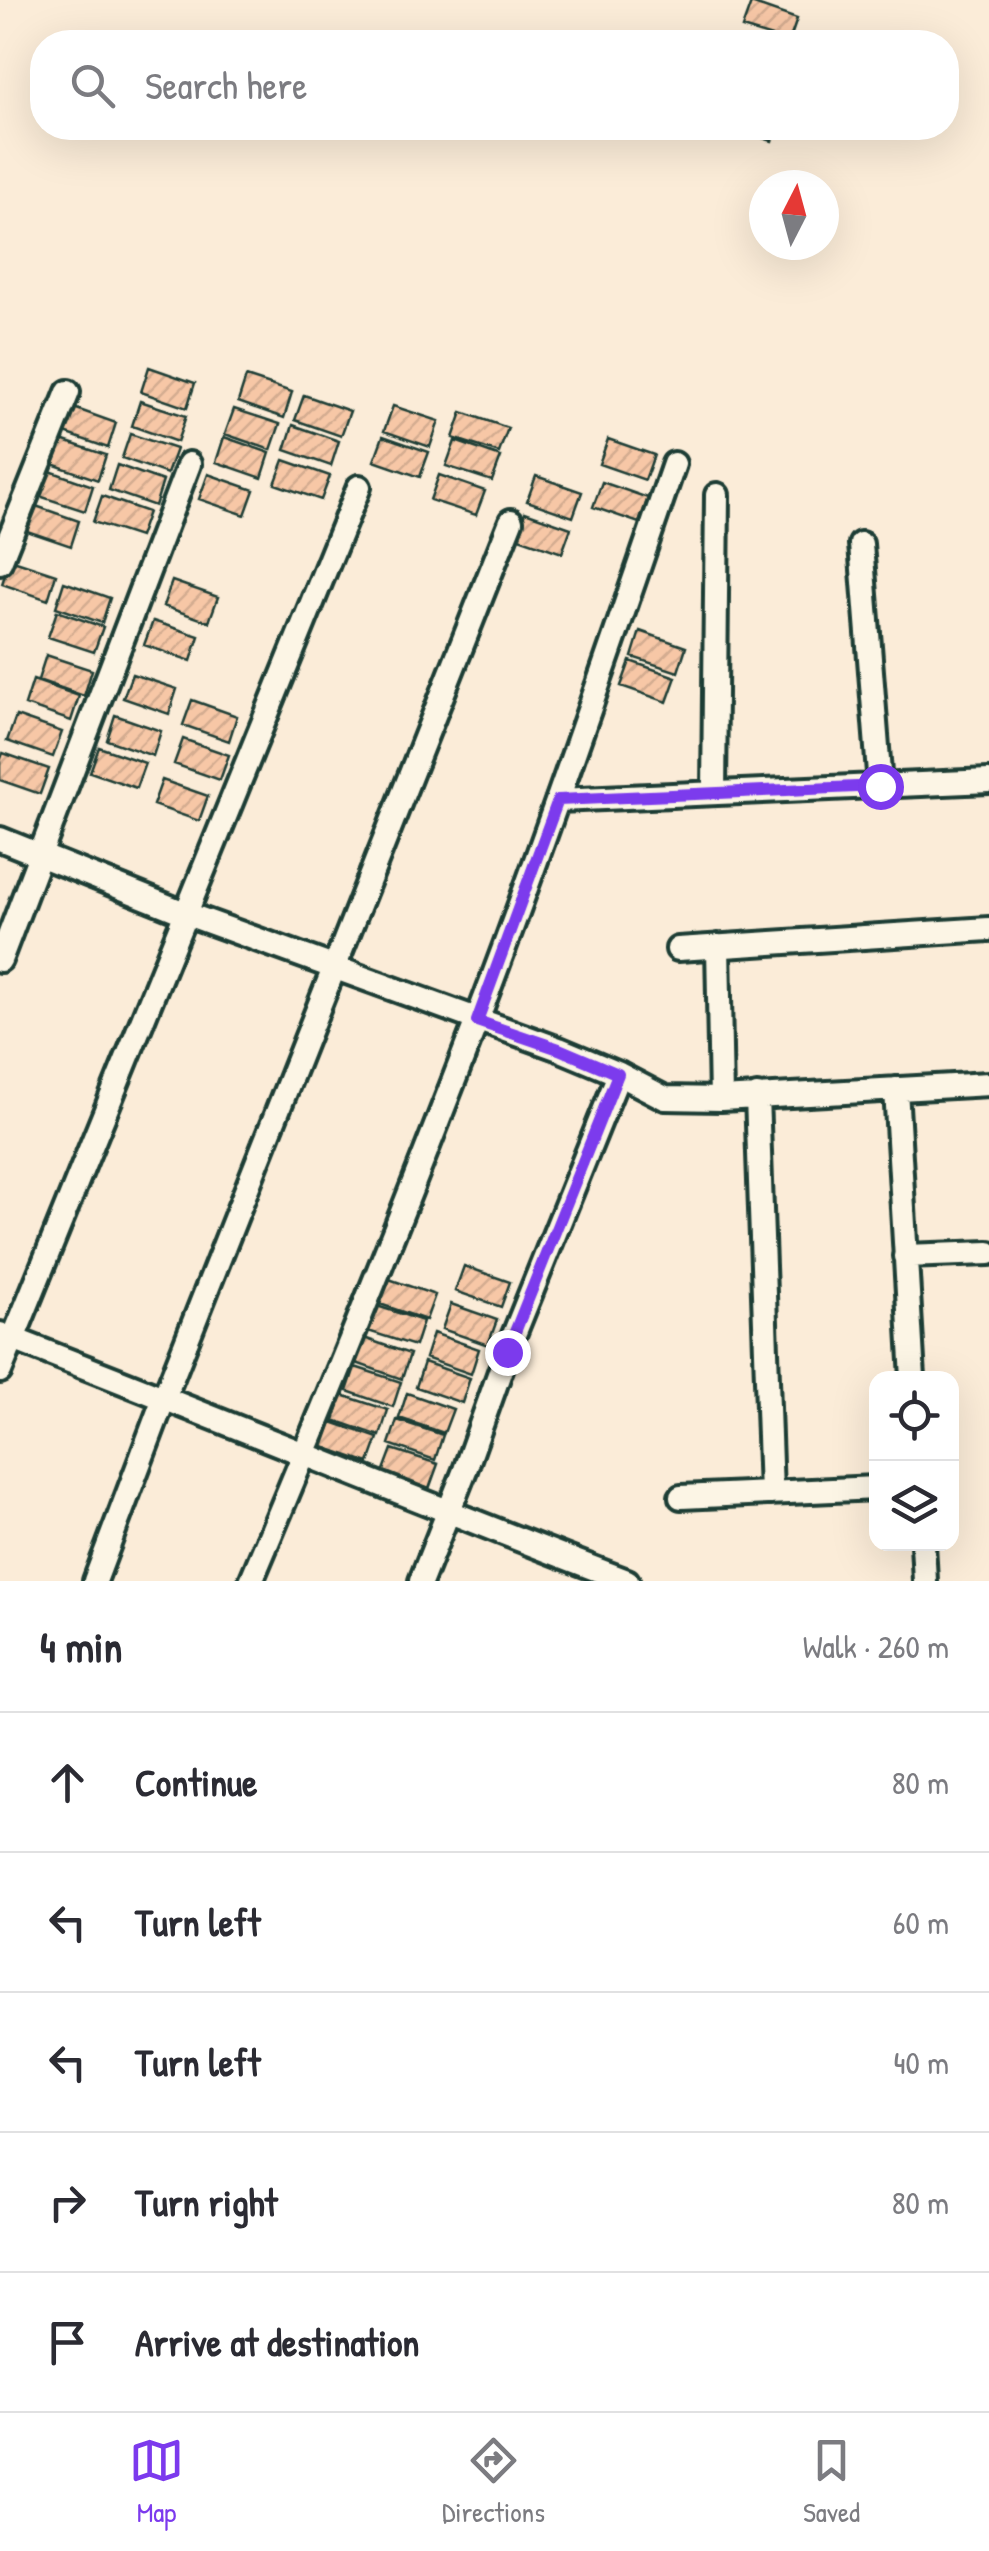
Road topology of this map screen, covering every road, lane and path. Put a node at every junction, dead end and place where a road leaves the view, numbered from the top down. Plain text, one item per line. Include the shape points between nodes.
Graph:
1 (68, 392) dead end
2 (190, 464) dead end
3 (674, 464) dead end
4 (360, 487) dead end
5 (717, 495) dead end
6 (511, 521) dead end
7 (862, 544) dead end
8 (0, 562) edge
9 (989, 781) edge
10 (880, 786) junction
11 (714, 792) junction
12 (558, 800) junction
13 (0, 839) edge
14 (40, 854) junction
15 (188, 914) junction
16 (989, 929) edge
17 (718, 946) junction
18 (678, 948) dead end
19 (0, 960) edge
20 (334, 968) junction
21 (477, 1021) junction
22 (618, 1074) junction
23 (989, 1084) edge
24 (896, 1089) junction
25 (757, 1096) junction
26 (721, 1099) junction
27 (989, 1253) edge
28 (905, 1256) junction
29 (6, 1337) edge
30 (913, 1371) edge
31 (0, 1372) edge
32 (164, 1398) junction
33 (305, 1454) junction
34 (869, 1488) edge
35 (771, 1493) junction
36 (682, 1496) dead end
37 (448, 1513) junction
38 (923, 1551) edge
39 (95, 1581) edge
40 (251, 1581) edge
41 (422, 1581) edge
42 (627, 1581) edge
43 (925, 1581) edge

1 - 8 street
2 - 14 street
3 - 12 street
4 - 15 street
5 - 11 street
6 - 20 street
7 - 10 street
9 - 10 street
10 - 11 street
11 - 12 street
12 - 21 street
13 - 14 street
14 - 15 street
14 - 19 street
15 - 20 street
15 - 29 street
16 - 17 street
17 - 18 street
17 - 26 street
20 - 21 street
20 - 32 street
21 - 22 street
21 - 33 street
22 - 26 street via 665,1098
22 - 37 street
23 - 24 street
24 - 25 street
24 - 28 street
25 - 26 street
25 - 35 street
27 - 28 street
28 - 30 street
29 - 31 street
29 - 32 street
32 - 33 street
32 - 39 street
33 - 37 street
33 - 40 street
34 - 35 street
35 - 36 street
37 - 41 street
37 - 42 street
38 - 43 street

